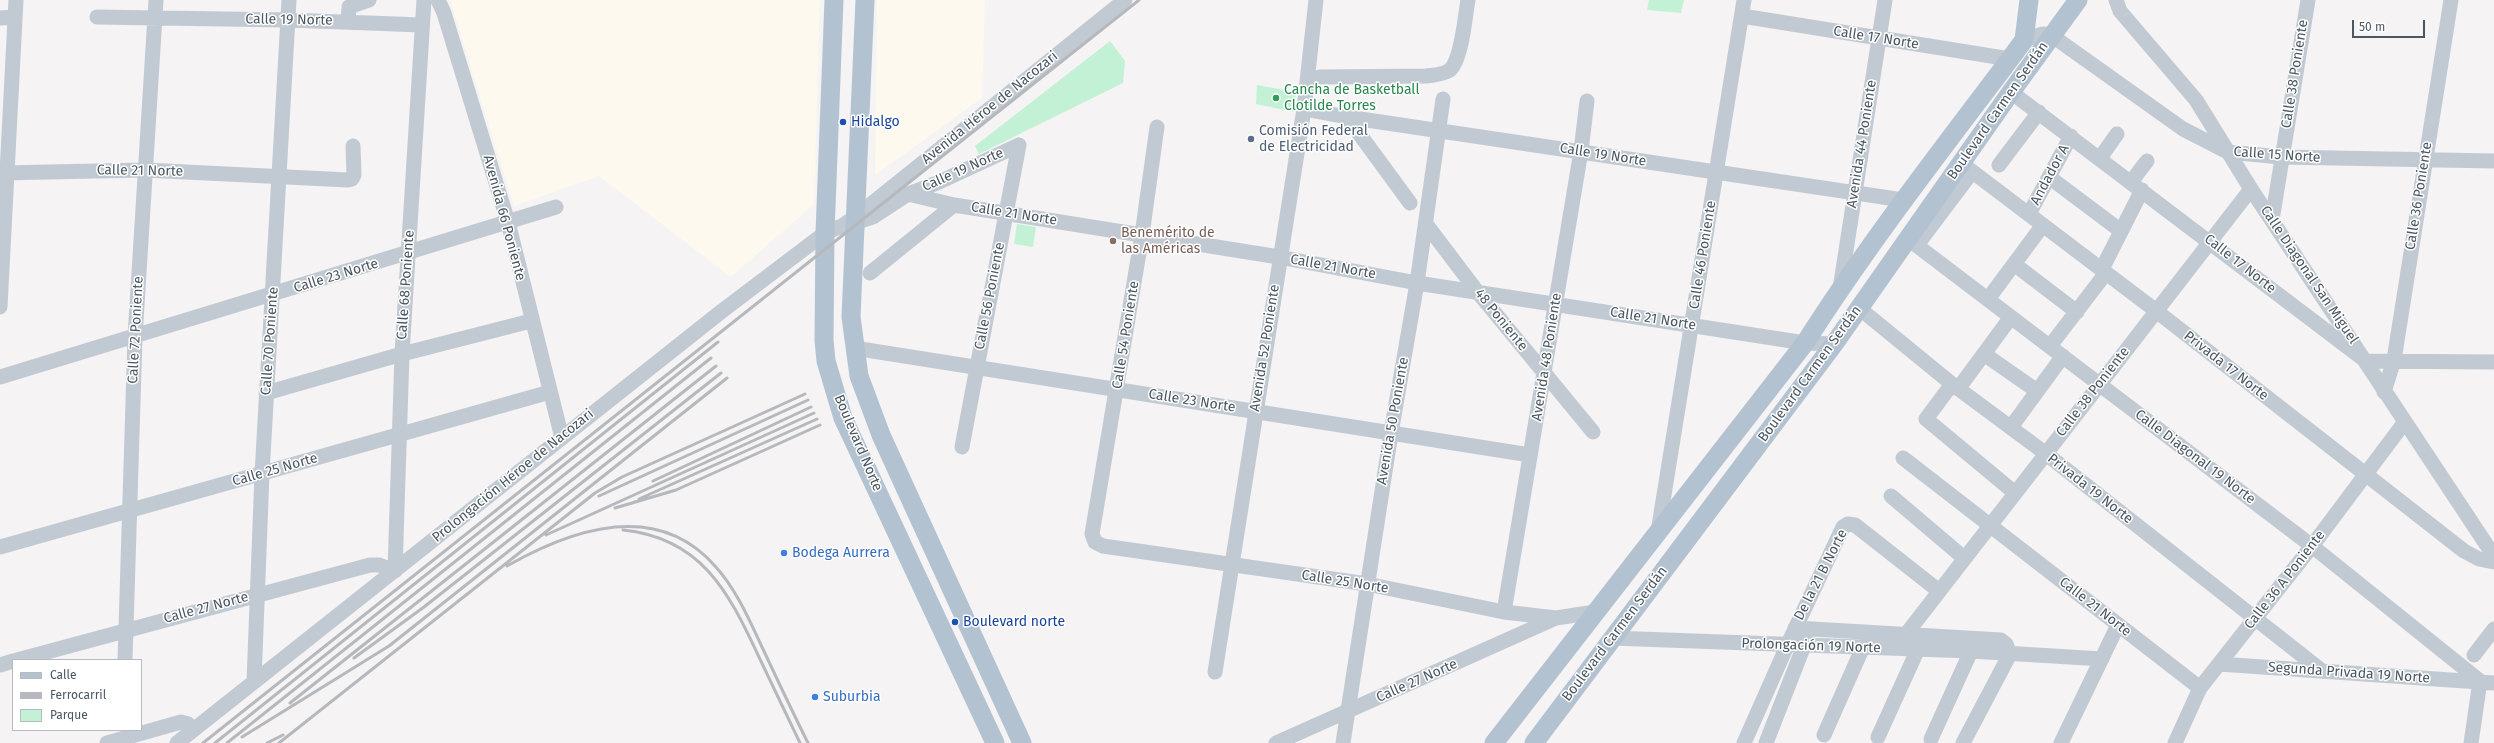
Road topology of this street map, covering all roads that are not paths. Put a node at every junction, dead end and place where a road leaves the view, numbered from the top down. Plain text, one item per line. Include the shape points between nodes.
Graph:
1 (16, 0) edge
2 (156, 0) edge
3 (289, 0) edge
4 (369, 0) edge
5 (424, 0) edge
6 (438, 0) edge
7 (834, 0) edge
8 (864, 0) edge
9 (1125, 0) edge
10 (1316, 0) edge
11 (1468, 0) edge
12 (1744, 0) edge
13 (1885, 0) edge
14 (2078, 0) edge
15 (2116, 0) edge
16 (2308, 0) edge
17 (2451, 0) edge
18 (2028, 9) edge
19 (1742, 16) junction
20 (96, 17) dead end
21 (7, 18) edge
22 (155, 18) junction
23 (2063, 19) junction
24 (288, 20) junction
25 (348, 22) junction
26 (422, 25) junction
27 (2051, 35) junction
28 (1879, 38) junction
29 (2024, 40) junction
30 (2010, 59) junction
31 (1320, 77) dead end
32 (2011, 92) junction
33 (1443, 99) dead end
34 (1587, 101) dead end
35 (1304, 109) junction
36 (2039, 112) junction
37 (1347, 117) junction
38 (1157, 128) dead end
39 (1438, 129) junction
40 (2117, 134) dead end
41 (2071, 136) junction
42 (1019, 145) joint
43 (353, 146) dead end
44 (1581, 151) junction
45 (2228, 152) junction
46 (2281, 157) junction
47 (2100, 158) junction
48 (2424, 160) junction
49 (2147, 161) dead end
50 (2494, 161) edge
51 (1999, 165) dead end
52 (1967, 168) junction
53 (145, 170) junction
54 (3, 172) edge
55 (1716, 172) junction
56 (280, 176) junction
57 (2049, 177) junction
58 (2137, 186) junction
59 (2251, 189) junction
60 (1854, 193) junction
61 (908, 194) junction
62 (1903, 200) junction
63 (1410, 203) dead end
64 (954, 205) junction
65 (556, 207) dead end
66 (1006, 212) junction
67 (2029, 214) junction
68 (2272, 220) junction
69 (508, 222) junction
70 (1426, 224) junction
71 (844, 225) junction
72 (2043, 225) junction
73 (2121, 231) junction
74 (1142, 235) junction
75 (2210, 241) junction
76 (1912, 242) junction
77 (408, 254) junction
78 (1279, 258) junction
79 (2014, 264) junction
80 (2104, 271) junction
81 (870, 273) dead end
82 (1417, 282) junction
83 (1840, 289) junction
84 (1476, 290) junction
85 (273, 295) junction
86 (1988, 299) junction
87 (1556, 303) junction
88 (0, 307) edge
89 (1859, 308) junction
90 (2155, 310) junction
91 (2077, 312) junction
92 (2011, 317) junction
93 (531, 321) junction
94 (1692, 326) junction
95 (135, 337) junction
96 (1805, 343) junction
97 (1834, 344) junction
98 (2050, 346) junction
99 (854, 348) junction
100 (402, 354) junction
101 (1984, 354) junction
102 (2063, 356) junction
103 (2394, 360) junction
104 (2366, 361) junction
105 (2494, 362) edge
106 (977, 366) junction
107 (1544, 372) junction
108 (0, 377) edge
109 (2099, 384) junction
110 (1955, 386) junction
111 (1117, 389) junction
112 (2037, 391) junction
113 (550, 392) junction
114 (2384, 392) junction
115 (266, 393) junction
116 (1255, 411) junction
117 (2404, 423) junction
118 (2011, 427) junction
119 (1593, 432) dead end
120 (1391, 433) junction
121 (398, 434) junction
122 (562, 438) junction
123 (962, 447) dead end
124 (2045, 454) junction
125 (1530, 455) junction
126 (1903, 458) dead end
127 (262, 474) junction
128 (2366, 475) junction
129 (2015, 493) junction
130 (1891, 496) dead end
131 (130, 511) junction
132 (1990, 525) junction
133 (1657, 534) junction
134 (1095, 542) joint
135 (2312, 546) junction
136 (0, 547) edge
137 (2494, 556) edge
138 (1964, 558) junction
139 (2494, 562) edge
140 (1232, 565) junction
141 (395, 571) junction
142 (1367, 584) junction
143 (1938, 591) junction
144 (258, 594) junction
145 (1600, 606) junction
146 (1504, 612) junction
147 (1627, 617) junction
148 (1556, 618) junction
149 (2254, 618) junction
150 (2118, 624) junction
151 (126, 629) junction
152 (1802, 629) junction
153 (2494, 629) edge
154 (1907, 634) junction
155 (1611, 638) junction
156 (1787, 646) junction
157 (1805, 646) junction
158 (1863, 647) junction
159 (1918, 649) junction
160 (1971, 651) junction
161 (2010, 654) junction
162 (2474, 655) dead end
163 (21, 659) edge
164 (125, 659) edge
165 (2102, 659) junction
166 (12, 661) edge
167 (2219, 664) junction
168 (0, 665) edge
169 (2322, 671) junction
170 (1215, 672) dead end
171 (254, 681) junction
172 (2487, 682) edge
173 (2200, 688) junction
174 (1348, 712) junction
175 (193, 730) junction
176 (1824, 735) dead end
177 (117, 737) edge
178 (1878, 737) dead end
179 (1931, 739) dead end
180 (177, 743) edge
181 (995, 743) edge
182 (1022, 743) edge
183 (1276, 743) edge
184 (1344, 743) edge
185 (1494, 743) edge
186 (1534, 743) edge
187 (1744, 743) edge
188 (1766, 743) edge
189 (1964, 743) edge
190 (2061, 743) edge
191 (2175, 743) edge
192 (2471, 743) edge

1 - 21 street
2 - 22 street, Calle 72 Poniente
3 - 24 street, Calle 70 Poniente
4 - 25 street via 349,8
5 - 26 street, Calle 68 Poniente
6 - 69 street, Avenida 66 Poniente
7 - 71 main road, Boulevard Norte
8 - 71 main road, Boulevard Norte
9 - 71 street, Avenida Héroe de Nacozari
10 - 35 street, Avenida 52 Poniente
11 - 31 street via 1459,50 1451,69 1443,74
12 - 19 street, Calle 46 Poniente
13 - 28 street, Avenida 44 Poniente
14 - 23 main road, Boulevard Carmen Serdán
15 - 45 street, Calle Diagonal San Miguel via 2120,11 2196,100
16 - 46 street, Calle 38 Poniente
17 - 48 street, Calle 36 Poniente
18 - 23 main road via 2044,24
18 - 29 main road
19 - 28 street, Calle 17 Norte
19 - 55 street, Calle 46 Poniente
20 - 22 street, Calle 19 Norte
21 - 54 street
22 - 24 street, Calle 19 Norte
22 - 53 street, Calle 72 Poniente
23 - 27 main road, Boulevard Carmen Serdán
24 - 25 street, Calle 19 Norte
24 - 56 street, Calle 70 Poniente
25 - 26 street, Calle 19 Norte
26 - 77 street, Calle 68 Poniente
27 - 29 street via 2043,34
27 - 32 main road, Boulevard Carmen Serdán
27 - 45 street, Calle 15 Norte via 2183,129
28 - 30 street, Calle 17 Norte
28 - 60 street, Avenida 44 Poniente
29 - 30 main road, Boulevard Carmen Serdán
30 - 62 main road, Boulevard Carmen Serdán
32 - 36 street, Calle 17 Norte
32 - 52 main road, Boulevard Carmen Serdán
33 - 39 street, Avenida 50 Poniente
34 - 44 street, Avenida 48 Poniente
35 - 37 street, Calle 19 Norte
35 - 78 street, Avenida 52 Poniente
36 - 41 street, Calle 17 Norte
36 - 51 street
37 - 39 street, Calle 19 Norte
37 - 63 street
38 - 74 street, Calle 54 Poniente
39 - 44 street, Calle 19 Norte
39 - 70 street, Avenida 50 Poniente
40 - 47 street
41 - 47 street, Calle 17 Norte
41 - 57 street, Andador A
42 - 61 street, Calle 19 Norte
42 - 66 street, Calle 56 Poniente
43 - 56 street, Calle 21 Norte via 352,179
44 - 55 street, Calle 19 Norte
44 - 87 street, Avenida 48 Poniente
45 - 46 street, Calle 15 Norte
45 - 59 street, Calle Diagonal San Miguel
46 - 48 street, Calle 15 Norte
46 - 68 street, Calle 38 Poniente
47 - 58 street, Calle 17 Norte
48 - 50 street, Calle 15 Norte
48 - 103 street, Calle 36 Poniente
49 - 58 street
52 - 67 street, Privada 17 Norte
52 - 76 main road, Boulevard Carmen Serdán
53 - 54 street, Calle 21 Norte
53 - 56 street, Calle 21 Norte
53 - 95 street, Calle 72 Poniente
54 - 88 street
55 - 60 street, Calle 19 Norte
55 - 94 street, Calle 46 Poniente
56 - 85 street, Calle 70 Poniente
57 - 67 street, Andador A
57 - 73 street
58 - 73 street
58 - 75 street, Calle 17 Norte
59 - 68 street, Calle Diagonal San Miguel
59 - 75 street, Calle 38 Poniente
60 - 62 street, Calle 19 Norte
60 - 83 street, Avenida 44 Poniente
61 - 64 street, Calle 21 Norte
61 - 71 street via 873,217
62 - 83 main road, Boulevard Carmen Serdán
64 - 66 street, Calle 21 Norte
64 - 81 street
65 - 69 street, Calle 23 Norte
66 - 74 street, Calle 21 Norte
66 - 106 street, Calle 56 Poniente
67 - 72 street, Privada 17 Norte
68 - 104 street, Calle Diagonal San Miguel
69 - 77 street, Calle 23 Norte
69 - 93 street, Avenida 66 Poniente
70 - 82 street, Avenida 50 Poniente
70 - 84 street, 48 Poniente
71 - 99 main road, Boulevard Norte
71 - 122 street, Prolongación Héroe de Nacozari via 722,311
71 - 181 main road, Boulevard Norte via 824,340 828,368 843,418
72 - 79 street
72 - 80 street, Privada 17 Norte
73 - 80 street
74 - 78 street, Calle 21 Norte
74 - 111 street, Calle 54 Poniente
75 - 90 street, Calle 38 Poniente
75 - 104 street, Calle 17 Norte
76 - 86 street, Calle Diagonal 19 Norte
76 - 89 main road, Boulevard Carmen Serdán
77 - 85 street, Calle 23 Norte
77 - 100 street, Calle 68 Poniente
78 - 82 street, Calle 21 Norte
78 - 116 street, Avenida 52 Poniente
79 - 86 street
79 - 91 street
80 - 90 street, Privada 17 Norte
80 - 91 street
82 - 84 street, Calle 21 Norte
82 - 120 street, Avenida 50 Poniente
83 - 96 main road, Boulevard Carmen Serdán
84 - 87 street, Calle 21 Norte
84 - 107 street, 48 Poniente
85 - 95 street, Calle 23 Norte
85 - 115 street, Calle 70 Poniente
86 - 92 street, Calle Diagonal 19 Norte
87 - 94 street, Calle 21 Norte
87 - 107 street, Avenida 48 Poniente
89 - 97 main road, Boulevard Carmen Serdán
89 - 110 street, Privada 19 Norte
90 - 109 street, Calle 38 Poniente
90 - 128 street, Privada 17 Norte
91 - 98 street
92 - 98 street, Calle Diagonal 19 Norte
92 - 101 street
93 - 100 street
93 - 113 street, Avenida 66 Poniente
94 - 96 street, Calle 21 Norte
94 - 133 street, Calle 46 Poniente
95 - 108 street, Calle 23 Norte
95 - 131 street, Calle 72 Poniente
96 - 97 street, Calle 21 Norte
96 - 133 main road, Boulevard Carmen Serdán
97 - 147 main road, Boulevard Carmen Serdán
98 - 102 street, Calle Diagonal 19 Norte
99 - 106 street, Calle 23 Norte
99 - 182 main road, Boulevard Norte via 859,376 881,435
100 - 115 street
100 - 121 street, Calle 68 Poniente
101 - 110 street
101 - 112 street
102 - 109 street, Calle Diagonal 19 Norte
102 - 112 street
103 - 104 street
103 - 105 street
103 - 114 street, Calle 36 Poniente
104 - 114 street, Calle Diagonal San Miguel
106 - 111 street, Calle 23 Norte
106 - 123 street, Calle 56 Poniente
107 - 119 street, 48 Poniente
107 - 125 street, Avenida 48 Poniente
109 - 124 street, Calle 38 Poniente
109 - 135 street, Calle Diagonal 19 Norte
110 - 118 street, Privada 19 Norte
110 - 129 street via 1926,419
111 - 116 street, Calle 23 Norte
111 - 134 street, Calle 54 Poniente via 1092,534
112 - 118 street
113 - 121 street, Calle 25 Norte
113 - 122 street, Avenida 66 Poniente
114 - 117 street, Calle Diagonal San Miguel
115 - 127 street, Calle 70 Poniente
116 - 120 street, Calle 23 Norte
116 - 140 street, Avenida 52 Poniente
117 - 128 street, Calle 36 A Poniente
117 - 137 street, Calle Diagonal San Miguel
118 - 124 street, Privada 19 Norte
120 - 125 street, Calle 23 Norte
120 - 142 street, Avenida 50 Poniente
121 - 127 street, Calle 25 Norte
121 - 141 street, Calle 68 Poniente
122 - 141 street, Prolongación Héroe de Nacozari
124 - 129 street, Calle 38 Poniente
124 - 149 street, Privada 19 Norte
125 - 146 street, Avenida 48 Poniente
126 - 132 street, Calle 21 Norte
127 - 131 street, Calle 25 Norte
127 - 144 street, Calle 70 Poniente
128 - 135 street, Calle 36 A Poniente
128 - 139 street, Privada 17 Norte via 2464,551 2479,559
129 - 132 street, Calle 38 Poniente
130 - 138 street
131 - 136 street, Calle 25 Norte
131 - 151 street, Calle 72 Poniente
132 - 138 street, Calle 38 Poniente
132 - 150 street, Calle 21 Norte
133 - 145 main road, Boulevard Carmen Serdán
134 - 140 street, Calle 25 Norte via 1103,546
135 - 149 street, Calle 36 A Poniente
135 - 172 street, Calle Diagonal 19 Norte
138 - 143 street, Calle 38 Poniente
140 - 142 street, Calle 25 Norte
140 - 170 street, Avenida 52 Poniente
141 - 144 street, Calle 27 Norte via 379,565 370,565
141 - 171 street, Prolongación Héroe de Nacozari
142 - 146 street, Calle 25 Norte
142 - 174 street, Avenida 50 Poniente
143 - 152 street, De la 21 B Norte via 1855,525 1848,524 1843,527
143 - 154 street, Calle 38 Poniente
144 - 151 street, Calle 27 Norte
144 - 171 street, Calle 70 Poniente
145 - 147 main road
145 - 148 street, Calle 25 Norte
145 - 185 main road, Boulevard Carmen Serdán
146 - 148 street, Calle 25 Norte
147 - 155 main road, Boulevard Carmen Serdán
148 - 174 street, Calle 27 Norte
149 - 167 street, Calle 36 A Poniente
149 - 169 street, Privada 19 Norte
150 - 165 street
150 - 173 street, Calle 21 Norte
151 - 163 street, Calle 27 Norte
151 - 164 street, Calle 72 Poniente
152 - 154 street, Prolongación 19 Norte
152 - 156 street
152 - 157 street
153 - 162 street
154 - 161 street, Prolongación 19 Norte via 2001,640 2006,644
155 - 156 street, Prolongación 19 Norte
155 - 186 main road, Boulevard Carmen Serdán
156 - 157 street, Prolongación 19 Norte
156 - 187 street
157 - 158 street, Prolongación 19 Norte
157 - 188 street
158 - 159 street, Prolongación 19 Norte
158 - 176 street
159 - 160 street, Prolongación 19 Norte
159 - 178 street
160 - 161 street, Prolongación 19 Norte
160 - 179 street
161 - 165 street, Prolongación 19 Norte
161 - 189 street
165 - 190 street
166 - 168 street
167 - 169 street, Segunda Privada 19 Norte
167 - 173 street, Calle 36 A Poniente
169 - 172 street, Segunda Privada 19 Norte
171 - 175 street, Prolongación Héroe de Nacozari
172 - 192 street
173 - 191 street, Calle 36 A Poniente
174 - 183 street, Calle 27 Norte
174 - 184 street, Avenida 50 Poniente
175 - 177 street via 188,724 181,722
175 - 180 street, Prolongación Héroe de Nacozari

